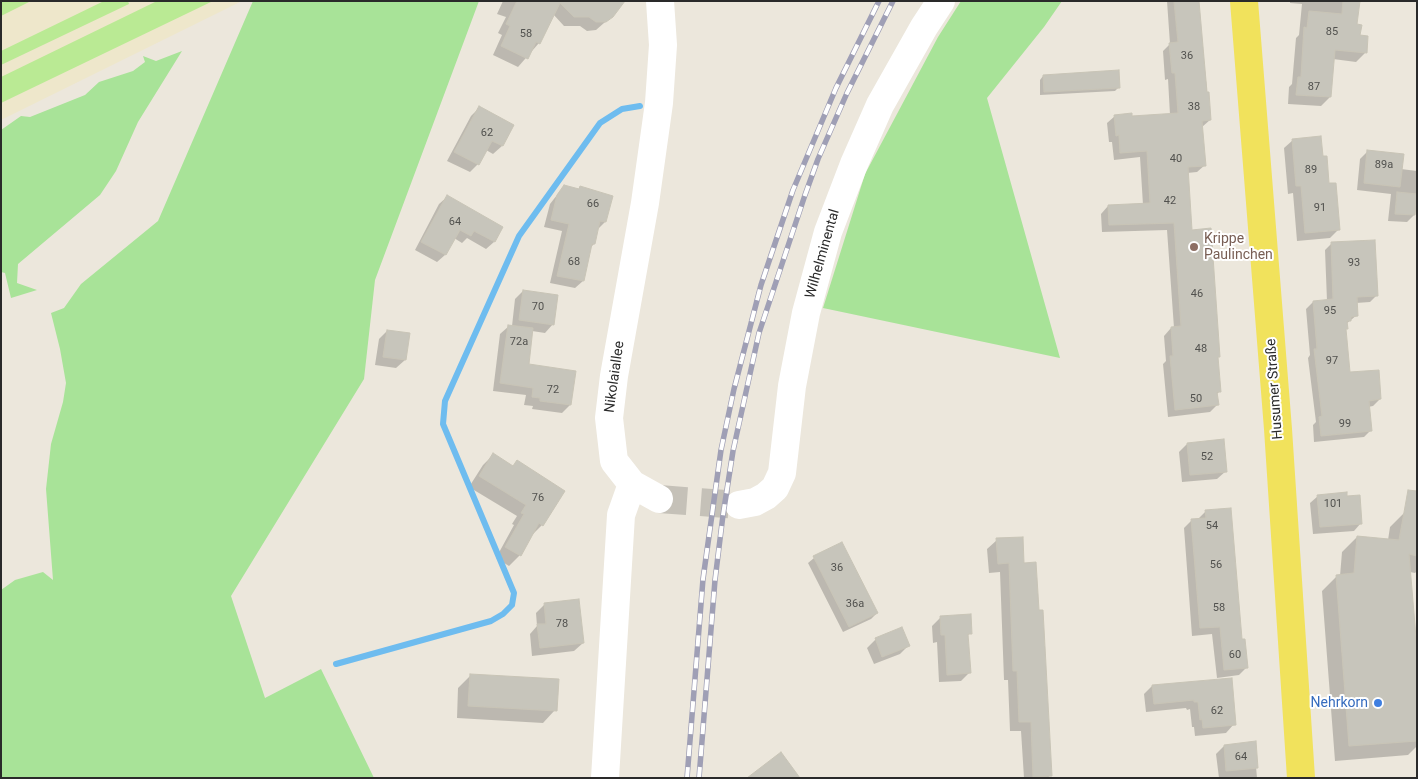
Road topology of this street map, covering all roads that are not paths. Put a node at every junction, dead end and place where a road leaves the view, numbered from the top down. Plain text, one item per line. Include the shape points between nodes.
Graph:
1 (660, 1) edge
2 (941, 1) edge
3 (1244, 1) edge
4 (632, 484) junction
5 (660, 499) tunnel mouth
6 (739, 505) tunnel mouth
7 (605, 778) edge
8 (1301, 778) edge

1 - 4 street, Nikolaiallee via 659,103 609,418 614,461
2 - 6 street, Wilhelminental via 880,105 828,232 804,322 792,386 782,473 775,488 766,496
3 - 8 main road, Husumer Straße via 1278,429
4 - 5 street
4 - 7 street via 621,515

